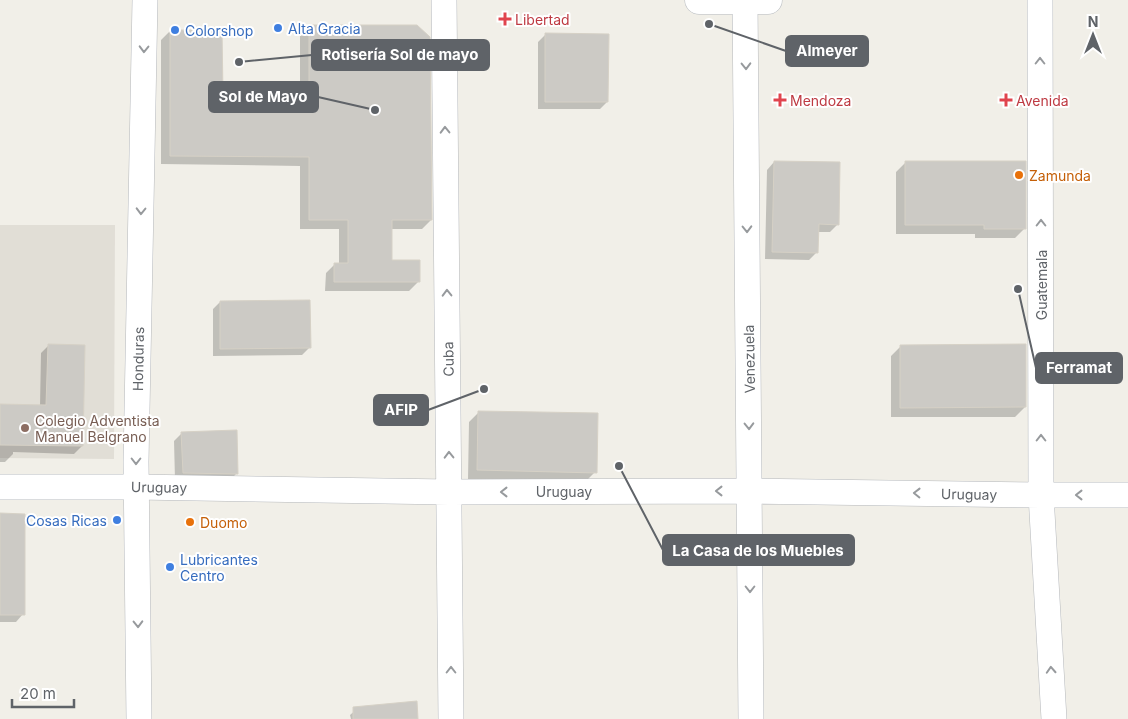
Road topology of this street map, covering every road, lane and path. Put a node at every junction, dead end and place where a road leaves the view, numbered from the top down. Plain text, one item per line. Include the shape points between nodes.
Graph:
1 (145, 0) edge
2 (444, 0) edge
3 (699, 0) edge
4 (745, 0) edge
5 (768, 0) edge
6 (1040, 0) edge
7 (0, 487) edge
8 (136, 487) junction
9 (750, 490) junction
10 (449, 492) junction
11 (1041, 495) junction
12 (1128, 495) edge
13 (138, 719) edge
14 (451, 719) edge
15 (751, 719) edge
16 (1054, 719) edge

1 -> 8 street, Honduras
10 -> 2 street, Cuba
3 - 4 main road
4 - 5 main road
4 -> 9 street, Venezuela
11 -> 6 street, Guatemala
7 - 8 street, Uruguay
8 - 10 street, Uruguay
8 -> 13 street, Honduras
9 -> 10 street, Uruguay
11 -> 9 street, Uruguay
9 -> 15 street, Venezuela
14 -> 10 street, Cuba
12 -> 11 street, Uruguay
16 -> 11 street, Guatemala

